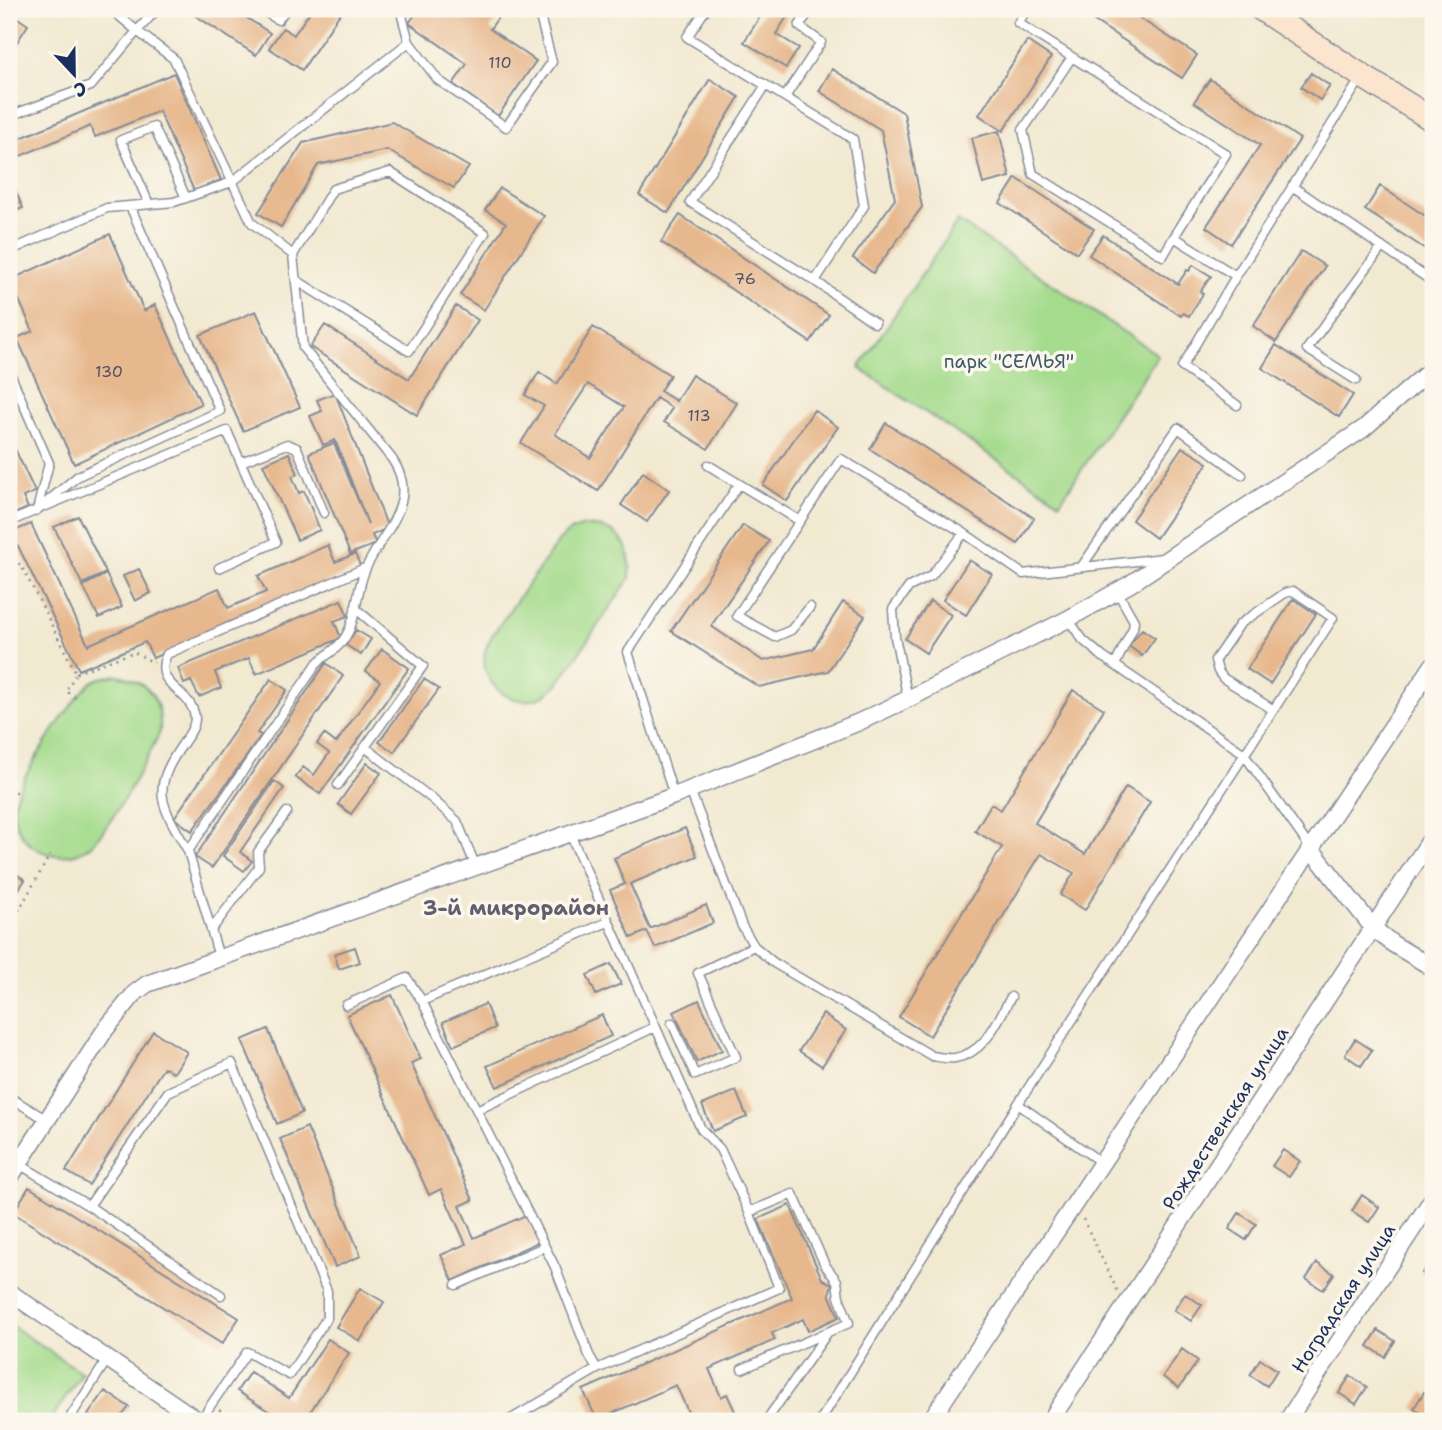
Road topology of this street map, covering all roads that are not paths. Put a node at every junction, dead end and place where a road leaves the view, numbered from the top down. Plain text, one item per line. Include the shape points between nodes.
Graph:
1 (111, 9) edge
2 (157, 9) edge
3 (261, 9) edge
4 (286, 9) edge
5 (406, 9) edge
6 (538, 9) edge
7 (706, 9) edge
8 (811, 9) edge
9 (1027, 9) edge
10 (1261, 9) edge
11 (137, 31) junction
12 (409, 43) junction
13 (1072, 57) junction
14 (1362, 76) junction
15 (766, 85) junction
16 (785, 97) junction
17 (9, 116) edge
18 (1433, 120) edge
19 (232, 183) junction
20 (1292, 186) junction
21 (186, 198) junction
22 (149, 204) junction
23 (130, 206) junction
24 (1174, 237) junction
25 (1382, 247) junction
26 (9, 251) edge
27 (293, 255) junction
28 (1236, 276) junction
29 (296, 279) junction
30 (815, 281) junction
31 (1433, 282) edge
32 (875, 323) dead end
33 (1433, 368) edge
34 (9, 371) edge
35 (1356, 380) dead end
36 (1237, 405) dead end
37 (241, 462) junction
38 (708, 465) dead end
39 (1241, 475) dead end
40 (739, 484) junction
41 (37, 510) junction
42 (324, 513) dead end
43 (800, 521) junction
44 (9, 522) edge
45 (964, 533) junction
46 (1169, 558) junction
47 (1082, 566) junction
48 (219, 568) dead end
49 (365, 569) junction
50 (1117, 591) junction
51 (810, 607) dead end
52 (355, 608) junction
53 (1068, 619) junction
54 (1115, 665) junction
55 (1433, 665) edge
56 (908, 699) junction
57 (1272, 709) junction
58 (365, 747) junction
59 (1243, 753) junction
60 (338, 785) dead end
61 (690, 790) junction
62 (674, 796) junction
63 (287, 813) dead end
64 (570, 834) junction
65 (1433, 836) edge
66 (1311, 849) junction
67 (188, 851) junction
68 (476, 867) junction
69 (608, 922) junction
70 (1374, 929) junction
71 (211, 930) junction
72 (754, 946) junction
73 (219, 957) junction
74 (1433, 968) edge
75 (1011, 997) dead end
76 (422, 1001) junction
77 (346, 1004) dead end
78 (672, 1023) dead end
79 (655, 1027) junction
80 (9, 1097) edge
81 (1018, 1104) junction
82 (477, 1111) junction
83 (47, 1121) junction
84 (1102, 1163) junction
85 (19, 1164) junction
86 (9, 1179) edge
87 (1433, 1198) edge
88 (89, 1206) junction
89 (749, 1212) junction
90 (544, 1247) junction
91 (456, 1285) dead end
92 (9, 1292) edge
93 (221, 1294) dead end
94 (828, 1332) junction
95 (107, 1360) junction
96 (597, 1369) junction
97 (742, 1369) dead end
98 (79, 1421) edge
99 (200, 1421) edge
100 (508, 1421) edge
101 (766, 1421) edge
102 (820, 1421) edge
103 (930, 1421) edge
104 (1050, 1421) edge
105 (1287, 1421) edge

1 - 11 lane
2 - 11 lane
3 - 4 lane via 278,20
5 - 12 lane via 402,16
6 - 12 lane via 552,62 506,127 438,80
7 - 15 lane via 687,37
8 - 16 lane via 799,26 821,41
9 - 13 lane via 1018,23
10 - 14 main road
11 - 17 lane via 91,86
11 - 19 lane via 174,59
12 - 19 lane
13 - 24 lane via 1226,154
13 - 24 lane via 1023,130 1033,174 1163,256
14 - 18 main road
14 - 20 lane
15 - 16 lane
15 - 30 lane via 690,202
16 - 30 lane via 853,139 864,206
19 - 21 lane
19 - 27 lane via 252,223
20 - 25 lane
20 - 28 lane
21 - 22 lane
21 - 22 lane via 154,127 121,141
22 - 23 lane
23 - 26 lane via 107,208
23 - 41 lane via 220,411 78,475
24 - 28 lane
25 - 31 lane
25 - 35 lane via 1307,349
27 - 29 lane
27 - 29 lane via 333,189 390,172 485,233 409,351
28 - 36 lane via 1182,367
29 - 49 lane via 303,348 392,459 404,486 402,502
30 - 32 lane
33 - 46 street via 1363,429
34 - 41 lane via 49,463
37 - 41 lane via 227,431
37 - 42 lane via 287,443 297,448
37 - 48 lane via 276,542
38 - 40 lane
39 - 47 lane via 1178,428
40 - 43 lane
40 - 62 lane via 628,652
41 - 44 lane
43 - 45 lane via 841,459
43 - 51 lane via 737,616 775,637 791,630
45 - 47 lane via 1023,574
45 - 56 lane via 931,576 909,587 893,610
46 - 47 lane
46 - 50 street
49 - 52 lane
49 - 67 lane via 167,654 162,665 164,678 192,705 195,721 161,788 163,805
50 - 53 street
50 - 54 lane via 1135,621
52 - 58 lane via 423,666
52 - 67 lane via 346,636 318,662
53 - 54 lane via 1083,640
53 - 56 street
54 - 59 lane
55 - 66 street
56 - 61 street
57 - 57 lane via 1332,618 1293,591 1240,624 1215,660 1223,678
57 - 59 lane
58 - 60 lane
58 - 68 lane via 457,821
59 - 66 lane
59 - 81 lane
61 - 62 street
61 - 72 lane via 742,926
62 - 64 street
63 - 71 lane via 258,852 259,867
64 - 68 street
64 - 69 lane
65 - 70 street, Рождественская улица
66 - 70 street
66 - 84 street
67 - 71 lane
68 - 73 street
69 - 76 lane
69 - 79 lane
70 - 74 street
70 - 104 street, Рождественская улица
71 - 73 lane
72 - 75 lane via 774,963 932,1056 954,1058 973,1051 988,1038
72 - 78 lane via 698,973 736,1057 695,1075
73 - 83 street via 162,977 135,993 105,1030
76 - 77 lane via 407,978
76 - 82 lane
79 - 82 lane
79 - 89 lane via 701,1129 720,1149
80 - 83 lane
81 - 84 lane
81 - 102 lane
82 - 90 lane
83 - 85 street
84 - 103 street
85 - 86 street
85 - 88 lane
87 - 105 street, Ноградская улица
88 - 93 lane
88 - 99 lane via 168,1093 232,1063 327,1291 327,1318 289,1375 247,1352
89 - 94 lane via 793,1194 837,1281 849,1322
89 - 96 lane via 779,1287
90 - 91 lane
90 - 96 lane
92 - 95 street
94 - 97 lane
94 - 101 lane
95 - 98 lane via 71,1416
95 - 99 street
96 - 100 lane

